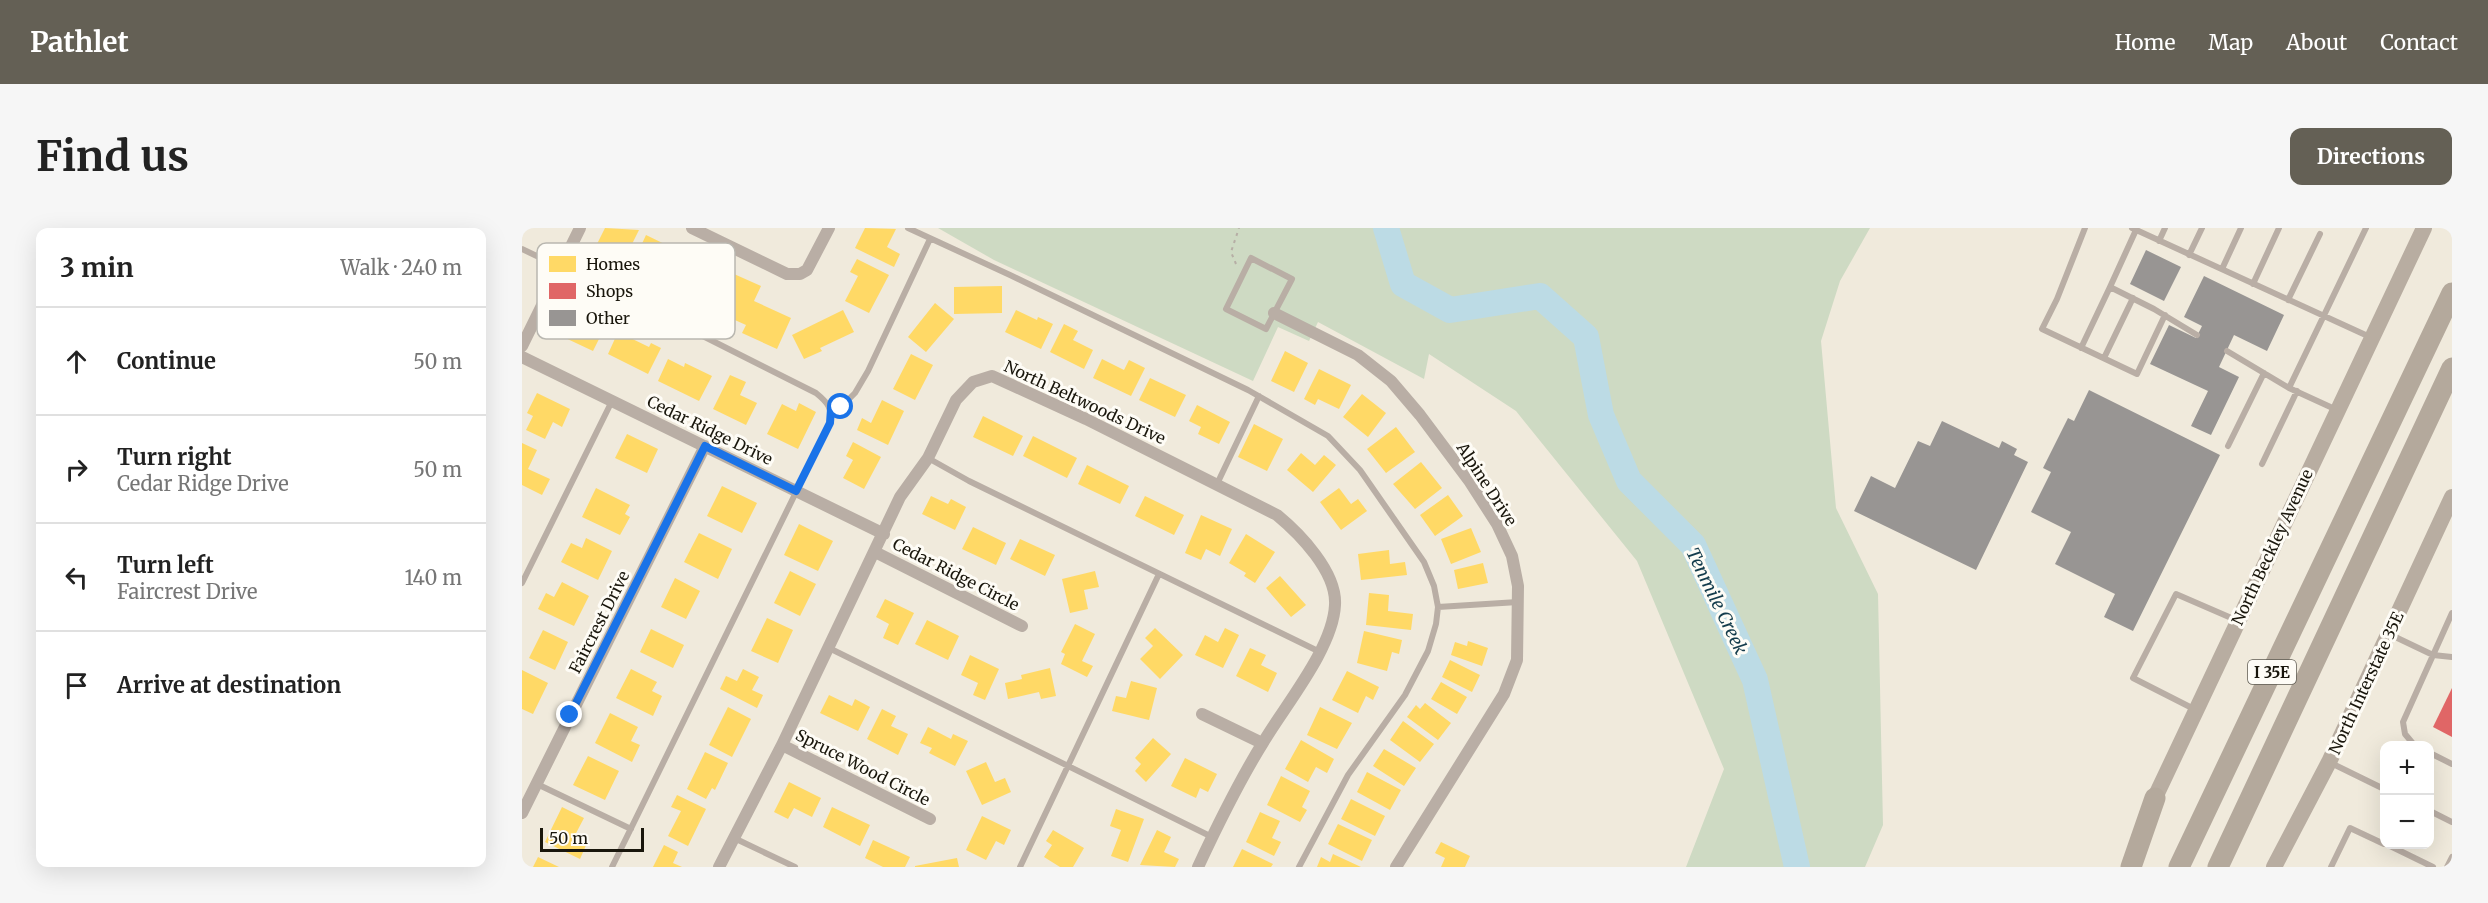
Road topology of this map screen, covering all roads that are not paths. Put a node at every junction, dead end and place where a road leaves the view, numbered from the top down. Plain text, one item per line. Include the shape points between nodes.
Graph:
1 (580, 228) edge
2 (692, 228) edge
3 (829, 228) edge
4 (908, 228) edge
5 (2085, 228) edge
6 (2165, 228) edge
7 (2202, 228) edge
8 (2241, 228) edge
9 (2279, 228) edge
10 (2366, 228) edge
11 (2424, 228) edge
12 (2134, 229) edge
13 (2320, 234) dead end
14 (930, 239) junction
15 (2159, 241) junction
16 (572, 243) edge
17 (723, 243) edge
18 (522, 249) edge
19 (735, 249) edge
20 (2189, 255) junction
21 (537, 256) edge
22 (2222, 269) junction
23 (2253, 284) junction
24 (2110, 287) junction
25 (2452, 293) edge
26 (2133, 298) junction
27 (2288, 300) junction
28 (1274, 314) junction
29 (537, 315) edge
30 (2165, 315) junction
31 (2323, 316) junction
32 (2197, 335) dead end
33 (2371, 338) junction
34 (708, 339) edge
35 (522, 346) edge
36 (2082, 348) junction
37 (2227, 351) dead end
38 (522, 357) edge
39 (2104, 358) junction
40 (2452, 368) edge
41 (2264, 373) junction
42 (2289, 388) junction
43 (2297, 391) junction
44 (1259, 396) junction
45 (612, 401) junction
46 (831, 409) junction
47 (2337, 410) junction
48 (705, 446) junction
49 (2228, 446) dead end
50 (928, 458) junction
51 (2262, 464) dead end
52 (1217, 484) junction
53 (796, 491) junction
54 (2452, 497) edge
55 (884, 534) junction
56 (875, 552) junction
57 (1159, 574) junction
58 (522, 583) edge
59 (1518, 602) junction
60 (1438, 607) junction
61 (2452, 614) edge
62 (2237, 620) junction
63 (1022, 626) dead end
64 (2389, 634) junction
65 (829, 648) junction
66 (1320, 652) junction
67 (2433, 655) junction
68 (2452, 657) edge
69 (2196, 710) junction
70 (1202, 714) dead end
71 (2411, 741) edge
72 (1262, 743) junction
73 (782, 745) junction
74 (2434, 755) edge
75 (2329, 762) junction
76 (2452, 764) edge
77 (1068, 765) junction
78 (537, 784) junction
79 (2380, 787) edge
80 (2155, 798) junction
81 (522, 813) edge
82 (2434, 813) edge
83 (930, 819) dead end
84 (2452, 822) edge
85 (631, 829) junction
86 (1212, 837) junction
87 (734, 838) junction
88 (2380, 842) edge
89 (2395, 849) edge
90 (2452, 857) edge
91 (612, 867) edge
92 (719, 867) edge
93 (795, 867) edge
94 (1020, 867) edge
95 (1198, 867) edge
96 (1299, 867) edge
97 (1396, 867) edge
98 (2121, 867) edge
99 (2131, 867) edge
100 (2179, 867) edge
101 (2218, 867) edge
102 (2274, 867) edge
103 (2331, 867) edge
104 (2433, 867) edge
105 (2447, 867) edge

1 - 16 street
2 - 17 street
3 - 19 street via 807,270 794,274
4 - 14 lane
5 - 36 lane via 2042,329
6 - 15 lane
7 - 20 lane
8 - 22 lane
9 - 23 lane
10 - 31 lane
11 - 33 main road, North Beckley Avenue
12 - 15 lane
12 - 24 lane
13 - 27 lane
14 - 44 lane
14 - 46 lane via 868,371 855,393 841,407
15 - 20 lane
18 - 21 lane
20 - 22 lane
22 - 23 lane
23 - 27 lane
24 - 26 lane
24 - 36 lane
25 - 100 highway, I 35E
26 - 30 lane
26 - 39 lane
27 - 31 lane
28 - 28 lane via 1292,279 1251,258 1226,309 1266,329
28 - 59 street, Alpine Drive via 1358,355 1391,381 1420,415 1497,524 1512,556
29 - 35 street
30 - 32 lane
30 - 39 lane via 2137,374
31 - 33 lane
31 - 42 lane
33 - 47 main road, North Beckley Avenue
34 - 46 lane via 816,393
36 - 39 lane
37 - 41 lane
38 - 45 street, Cedar Ridge Drive
40 - 101 highway, I 35E
41 - 42 lane
41 - 49 lane
42 - 43 lane
43 - 47 lane
43 - 51 lane
44 - 52 lane
44 - 60 lane via 1328,436 1344,450 1424,562
45 - 48 street, Cedar Ridge Drive
45 - 58 lane
46 - 53 lane via 830,423
47 - 62 main road, North Beckley Avenue
48 - 53 street, Cedar Ridge Drive
48 - 78 street, Faircrest Drive
50 - 52 street, North Beltwoods Drive via 956,400 973,382 992,376
50 - 55 street, North Beltwoods Drive via 900,497
50 - 57 lane
52 - 66 street, North Beltwoods Drive via 1277,515 1301,535 1317,558 1335,603
53 - 55 street, Cedar Ridge Drive
53 - 85 lane
54 - 64 main road, North Interstate 35E
55 - 56 street, North Beltwoods Drive
56 - 63 street, Cedar Ridge Circle
56 - 65 street, North Beltwoods Drive
57 - 66 lane
57 - 77 lane
59 - 60 lane
59 - 97 street, Alpine Drive via 1516,660 1504,694
60 - 96 lane via 1419,672 1348,775
61 - 67 lane
62 - 69 main road, North Beckley Avenue
62 - 69 lane via 2176,594 2133,678
64 - 67 lane
64 - 75 main road, North Interstate 35E
65 - 73 street, North Beltwoods Drive
65 - 77 lane
66 - 72 street, North Beltwoods Drive
67 - 68 lane
67 - 71 lane via 2403,722
69 - 80 main road, North Beckley Avenue
70 - 72 street
72 - 86 street, North Beltwoods Drive
73 - 83 street, Spruce Wood Circle
73 - 87 street, North Beltwoods Drive
74 - 76 lane
75 - 79 lane
75 - 102 main road, North Interstate 35E
77 - 86 lane
77 - 94 lane
78 - 81 street, Faircrest Drive
78 - 85 lane
80 - 98 main road, North Beckley Avenue
80 - 99 highway
82 - 84 lane
85 - 91 lane
86 - 95 street, North Beltwoods Drive
87 - 92 street, North Beltwoods Drive
87 - 93 lane
88 - 103 lane via 2350,828
89 - 104 lane
90 - 105 lane

